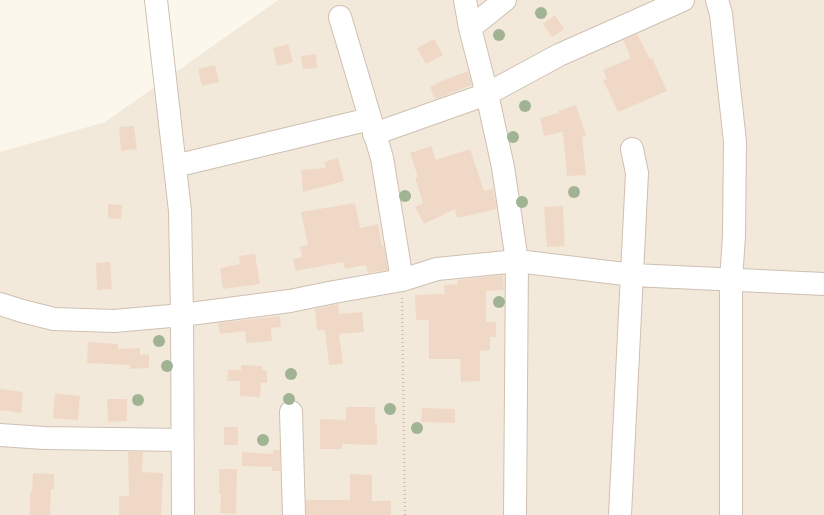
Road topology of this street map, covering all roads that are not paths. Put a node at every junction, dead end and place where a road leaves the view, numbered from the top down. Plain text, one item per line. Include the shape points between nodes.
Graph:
1 (156, 0) edge
2 (465, 0) edge
3 (505, 0) edge
4 (683, 0) edge
5 (718, 0) edge
6 (340, 17) dead end
7 (470, 28) junction
8 (487, 94) junction
9 (372, 127) junction
10 (632, 149) dead end
11 (175, 166) junction
12 (517, 261) junction
13 (633, 274) junction
14 (402, 280) junction
15 (731, 280) junction
16 (824, 284) edge
17 (0, 304) edge
18 (182, 315) junction
19 (290, 412) dead end
20 (0, 435) edge
21 (182, 440) junction
22 (183, 515) edge
23 (294, 515) edge
24 (515, 515) edge
25 (620, 515) edge
26 (731, 515) edge

1 - 11 street
2 - 7 street
3 - 7 street
4 - 8 street via 559,55
5 - 15 street via 735,142
6 - 9 street
7 - 8 street
8 - 9 street
8 - 12 street via 503,167
9 - 11 street
9 - 14 street via 382,158
10 - 13 street via 637,172
11 - 18 street via 180,211
12 - 13 street
12 - 14 street via 436,270
12 - 24 street
13 - 15 street
13 - 25 street
14 - 18 street via 290,301
15 - 16 street
15 - 26 street
17 - 18 street via 54,319 86,321
18 - 21 street
19 - 23 street
20 - 21 street
21 - 22 street

